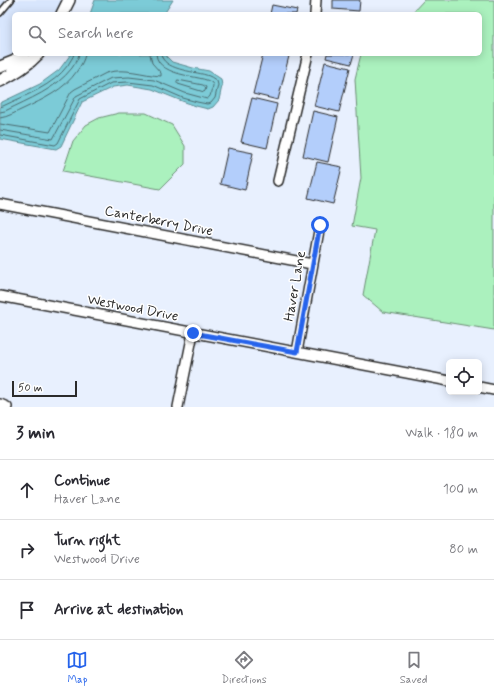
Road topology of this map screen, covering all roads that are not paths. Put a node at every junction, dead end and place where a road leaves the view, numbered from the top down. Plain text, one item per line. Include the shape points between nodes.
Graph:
1 (11, 0) edge
2 (69, 0) edge
3 (316, 0) edge
4 (0, 4) edge
5 (6, 5) junction
6 (63, 12) edge
7 (315, 12) edge
8 (0, 13) edge
9 (21, 56) edge
10 (36, 56) edge
11 (308, 56) edge
12 (0, 67) edge
13 (0, 81) edge
14 (278, 181) dead end
15 (0, 204) edge
16 (320, 225) dead end
17 (312, 264) junction
18 (0, 296) edge
19 (193, 333) junction
20 (297, 352) junction
21 (446, 380) edge
22 (482, 388) edge
23 (494, 390) edge
24 (0, 404) edge
25 (7, 407) edge
26 (178, 407) edge

1 - 5 lane
2 - 6 street
3 - 7 street
4 - 5 lane
5 - 8 lane
9 - 12 street
10 - 13 street via 18,71
11 - 14 street
15 - 17 street, Canterberry Drive
16 - 17 street, Haver Lane
17 - 20 street, Haver Lane
18 - 19 street, Westwood Drive
19 - 20 street, Westwood Drive
19 - 26 street
20 - 21 street, Westwood Drive
22 - 23 street
24 - 25 street

